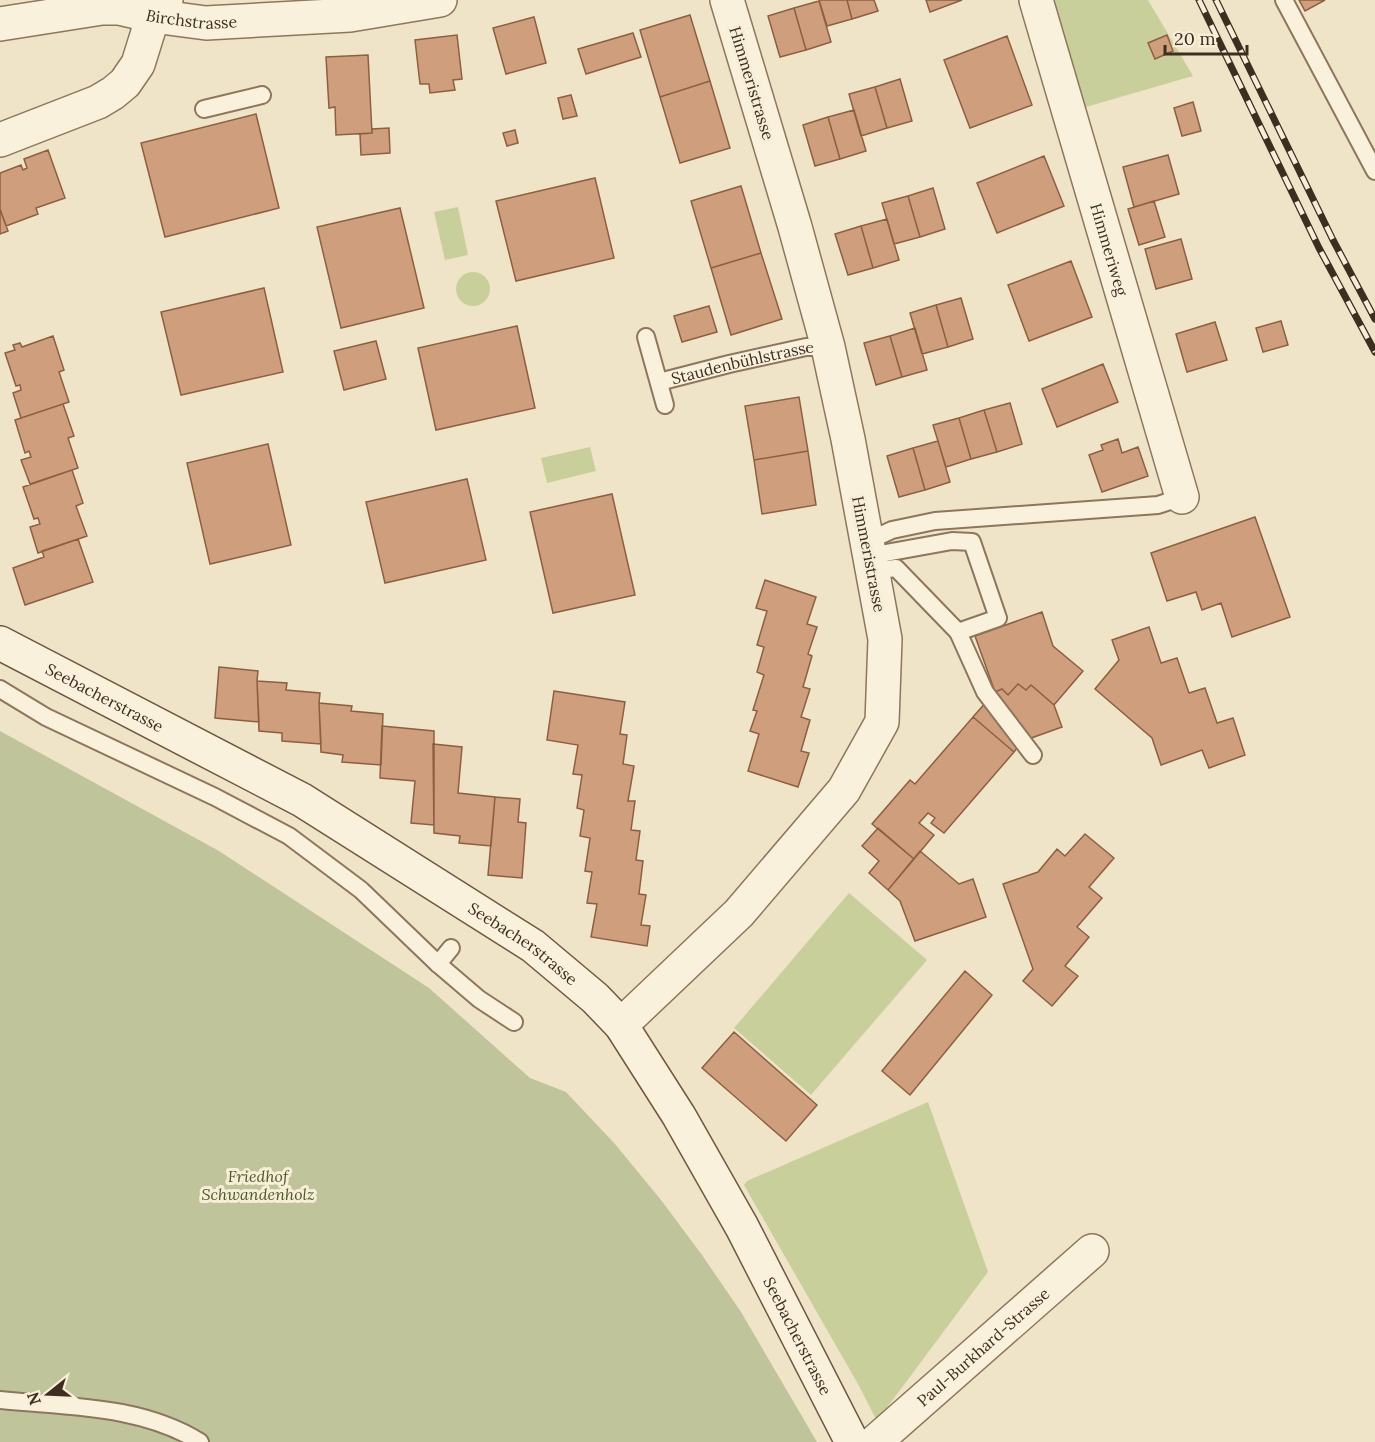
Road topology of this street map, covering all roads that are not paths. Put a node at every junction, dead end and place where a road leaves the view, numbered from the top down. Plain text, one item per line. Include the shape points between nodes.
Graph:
1 (440, 0) edge
2 (727, 0) edge
3 (1036, 0) edge
4 (1284, 0) edge
5 (160, 8) edge
6 (0, 24) edge
7 (261, 95) dead end
8 (204, 109) dead end
9 (0, 140) edge
10 (1375, 171) edge
11 (646, 337) dead end
12 (828, 347) junction
13 (658, 382) junction
14 (665, 405) dead end
15 (1182, 497) joint
16 (869, 556) junction
17 (958, 632) junction
18 (0, 643) edge
19 (0, 689) edge
20 (1033, 755) dead end
21 (451, 948) dead end
22 (438, 964) junction
23 (514, 1022) dead end
24 (621, 1025) junction
25 (1092, 1251) dead end
26 (0, 1400) edge
27 (200, 1442) edge
28 (852, 1442) edge
29 (875, 1442) edge

1 - 5 street, Birchstrasse via 350,15 206,22
2 - 12 street, Himmeristrasse
3 - 15 street, Himmeriweg
4 - 10 lane
5 - 6 street via 102,8
5 - 9 street, Birchstrasse via 138,64 119,88 98,102
7 - 8 lane
11 - 13 lane, Staudenbühlstrasse
12 - 13 lane, Staudenbühlstrasse via 806,347
12 - 16 street, Himmeristrasse
13 - 14 lane, Staudenbühlstrasse
15 - 16 lane via 1158,505 935,521 892,530
16 - 17 lane via 896,568
16 - 17 lane via 952,541 972,542 998,618
16 - 24 street, Himmeristrasse via 885,639 882,722 844,790 740,913
17 - 20 lane via 985,692
18 - 24 street, Seebacherstrasse via 302,800 533,946
19 - 22 lane via 46,717 289,836 361,890
21 - 22 lane
22 - 23 lane
24 - 28 street, Seebacherstrasse via 742,1227
25 - 29 street, Paul-Burkhard-Strasse
26 - 27 lane via 136,1416 169,1426

